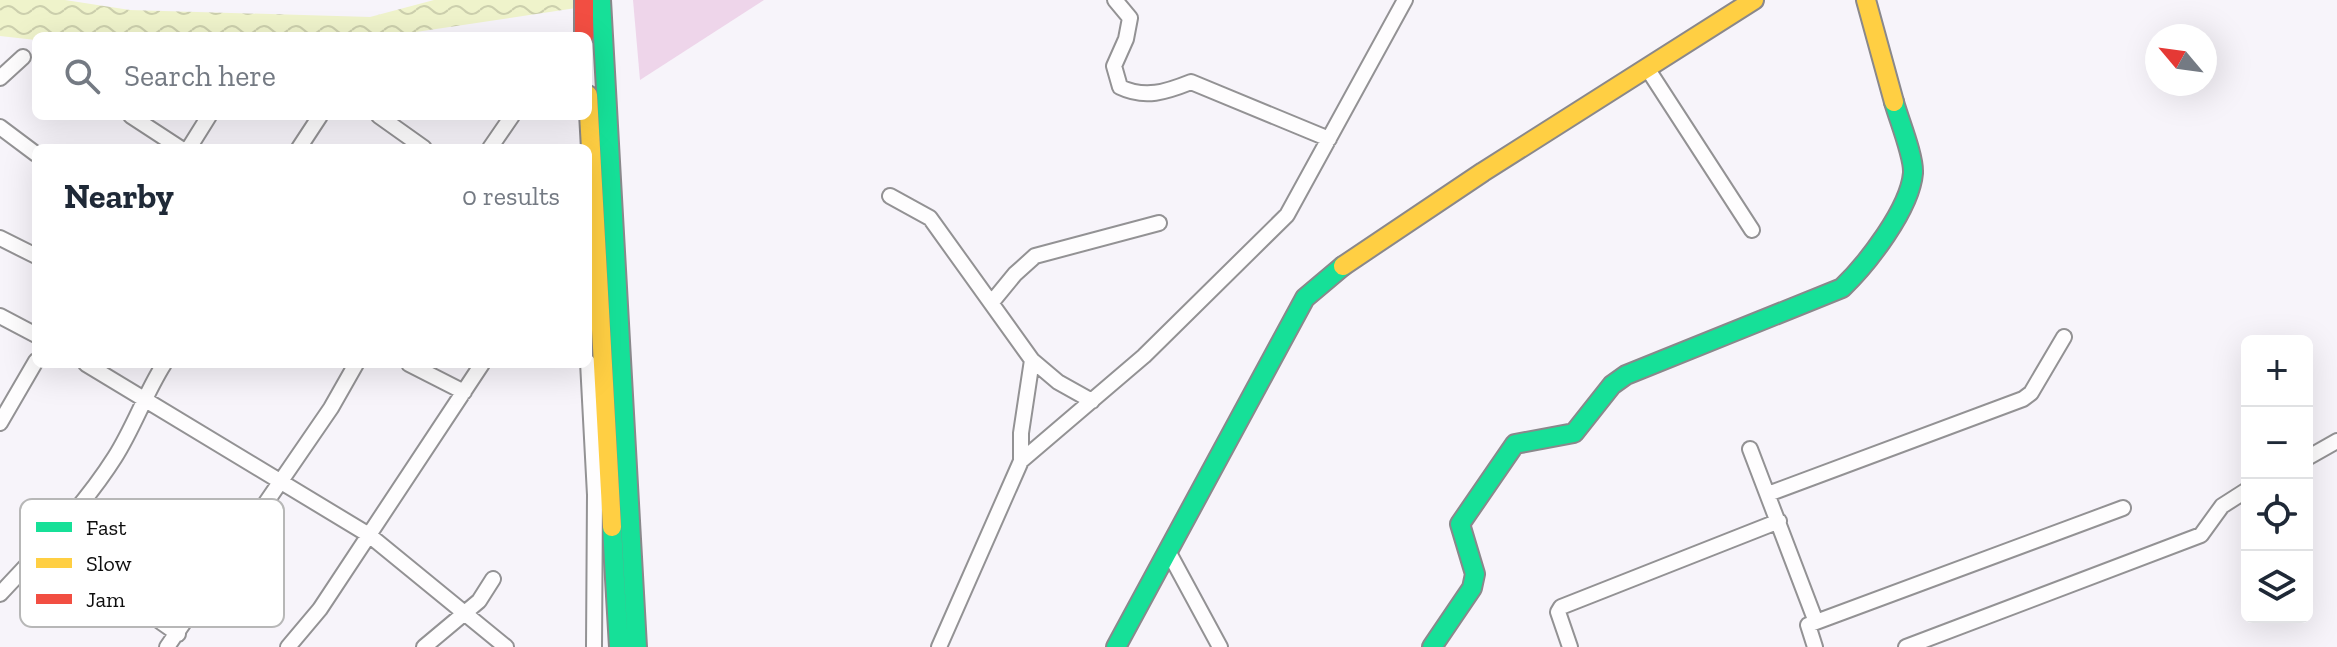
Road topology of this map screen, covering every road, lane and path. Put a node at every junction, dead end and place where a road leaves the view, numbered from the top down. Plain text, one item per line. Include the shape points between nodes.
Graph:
1 (1115, 0) edge
2 (1405, 0) edge
3 (1754, 0) edge
4 (1866, 0) edge
5 (593, 2) edge
6 (585, 32) edge
7 (23, 57) dead end
8 (1647, 68) junction
9 (0, 78) edge
10 (137, 120) edge
11 (206, 120) edge
12 (317, 120) edge
13 (385, 120) edge
14 (509, 120) edge
15 (579, 120) edge
16 (589, 120) edge
17 (0, 127) edge
18 (1329, 139) junction
19 (174, 144) edge
20 (192, 144) edge
21 (302, 144) edge
22 (418, 144) edge
23 (493, 144) edge
24 (581, 144) edge
25 (591, 144) edge
26 (32, 151) edge
27 (592, 166) edge
28 (890, 196) dead end
29 (1159, 223) dead end
30 (1752, 230) dead end
31 (0, 238) edge
32 (32, 254) edge
33 (992, 302) junction
34 (0, 316) edge
35 (32, 333) edge
36 (2064, 337) dead end
37 (1032, 360) junction
38 (32, 368) edge
39 (93, 368) edge
40 (162, 368) edge
41 (353, 368) edge
42 (417, 368) edge
43 (479, 368) edge
44 (588, 368) edge
45 (464, 392) junction
46 (143, 398) junction
47 (1092, 401) junction
48 (0, 423) edge
49 (2337, 441) edge
50 (1750, 449) dead end
51 (2313, 455) edge
52 (1021, 461) junction
53 (280, 483) junction
54 (1768, 494) junction
55 (2241, 494) edge
56 (82, 499) edge
57 (269, 499) edge
58 (2123, 508) dead end
59 (1779, 521) junction
60 (369, 535) junction
61 (1168, 551) junction
62 (20, 572) edge
63 (493, 579) dead end
64 (0, 594) edge
65 (464, 611) junction
66 (1816, 622) junction
67 (168, 627) edge
68 (183, 627) edge
69 (178, 634) junction
70 (167, 647) edge
71 (288, 647) edge
72 (424, 647) edge
73 (506, 647) edge
74 (594, 647) edge
75 (619, 647) edge
76 (637, 647) edge
77 (939, 647) edge
78 (1116, 647) edge
79 (1220, 647) edge
80 (1432, 647) edge
81 (1570, 647) edge
82 (1815, 647) edge
83 (1906, 647) edge

1 - 18 street via 1130,18 1114,66 1120,87 1137,95 1191,82
2 - 18 street
3 - 8 street
4 - 80 street via 1913,172 1909,190 1858,275 1842,288 1626,375 1574,433 1515,444 1460,524 1475,574 1472,588
5 - 6 street
5 - 76 street
7 - 9 street
8 - 30 street
8 - 61 street via 1339,269 1305,298
10 - 19 street
11 - 20 street
12 - 21 street
13 - 22 street
14 - 23 street
15 - 24 street
16 - 25 street
17 - 26 street
18 - 47 street via 1287,215
27 - 75 street
28 - 33 street via 930,218
29 - 33 street via 1035,256
31 - 32 street
33 - 37 street
34 - 35 street
36 - 54 street via 2023,399
37 - 47 street
37 - 52 street
38 - 48 street
39 - 46 street
40 - 46 street
41 - 53 street
42 - 45 street
43 - 45 street
44 - 74 street via 595,495
45 - 60 street
46 - 53 street
46 - 56 street via 114,459
47 - 52 street
49 - 51 street
50 - 54 street
52 - 77 street
53 - 57 street
53 - 60 street
54 - 59 street
55 - 83 street via 2222,506 2201,535
58 - 66 street
59 - 66 street
59 - 81 street via 1561,607 1558,612
60 - 65 street
60 - 71 street
61 - 78 street
61 - 79 street
62 - 64 street
63 - 65 street via 479,601
65 - 72 street
65 - 73 street
66 - 82 street via 1808,625
67 - 69 street
68 - 69 street
69 - 70 street

